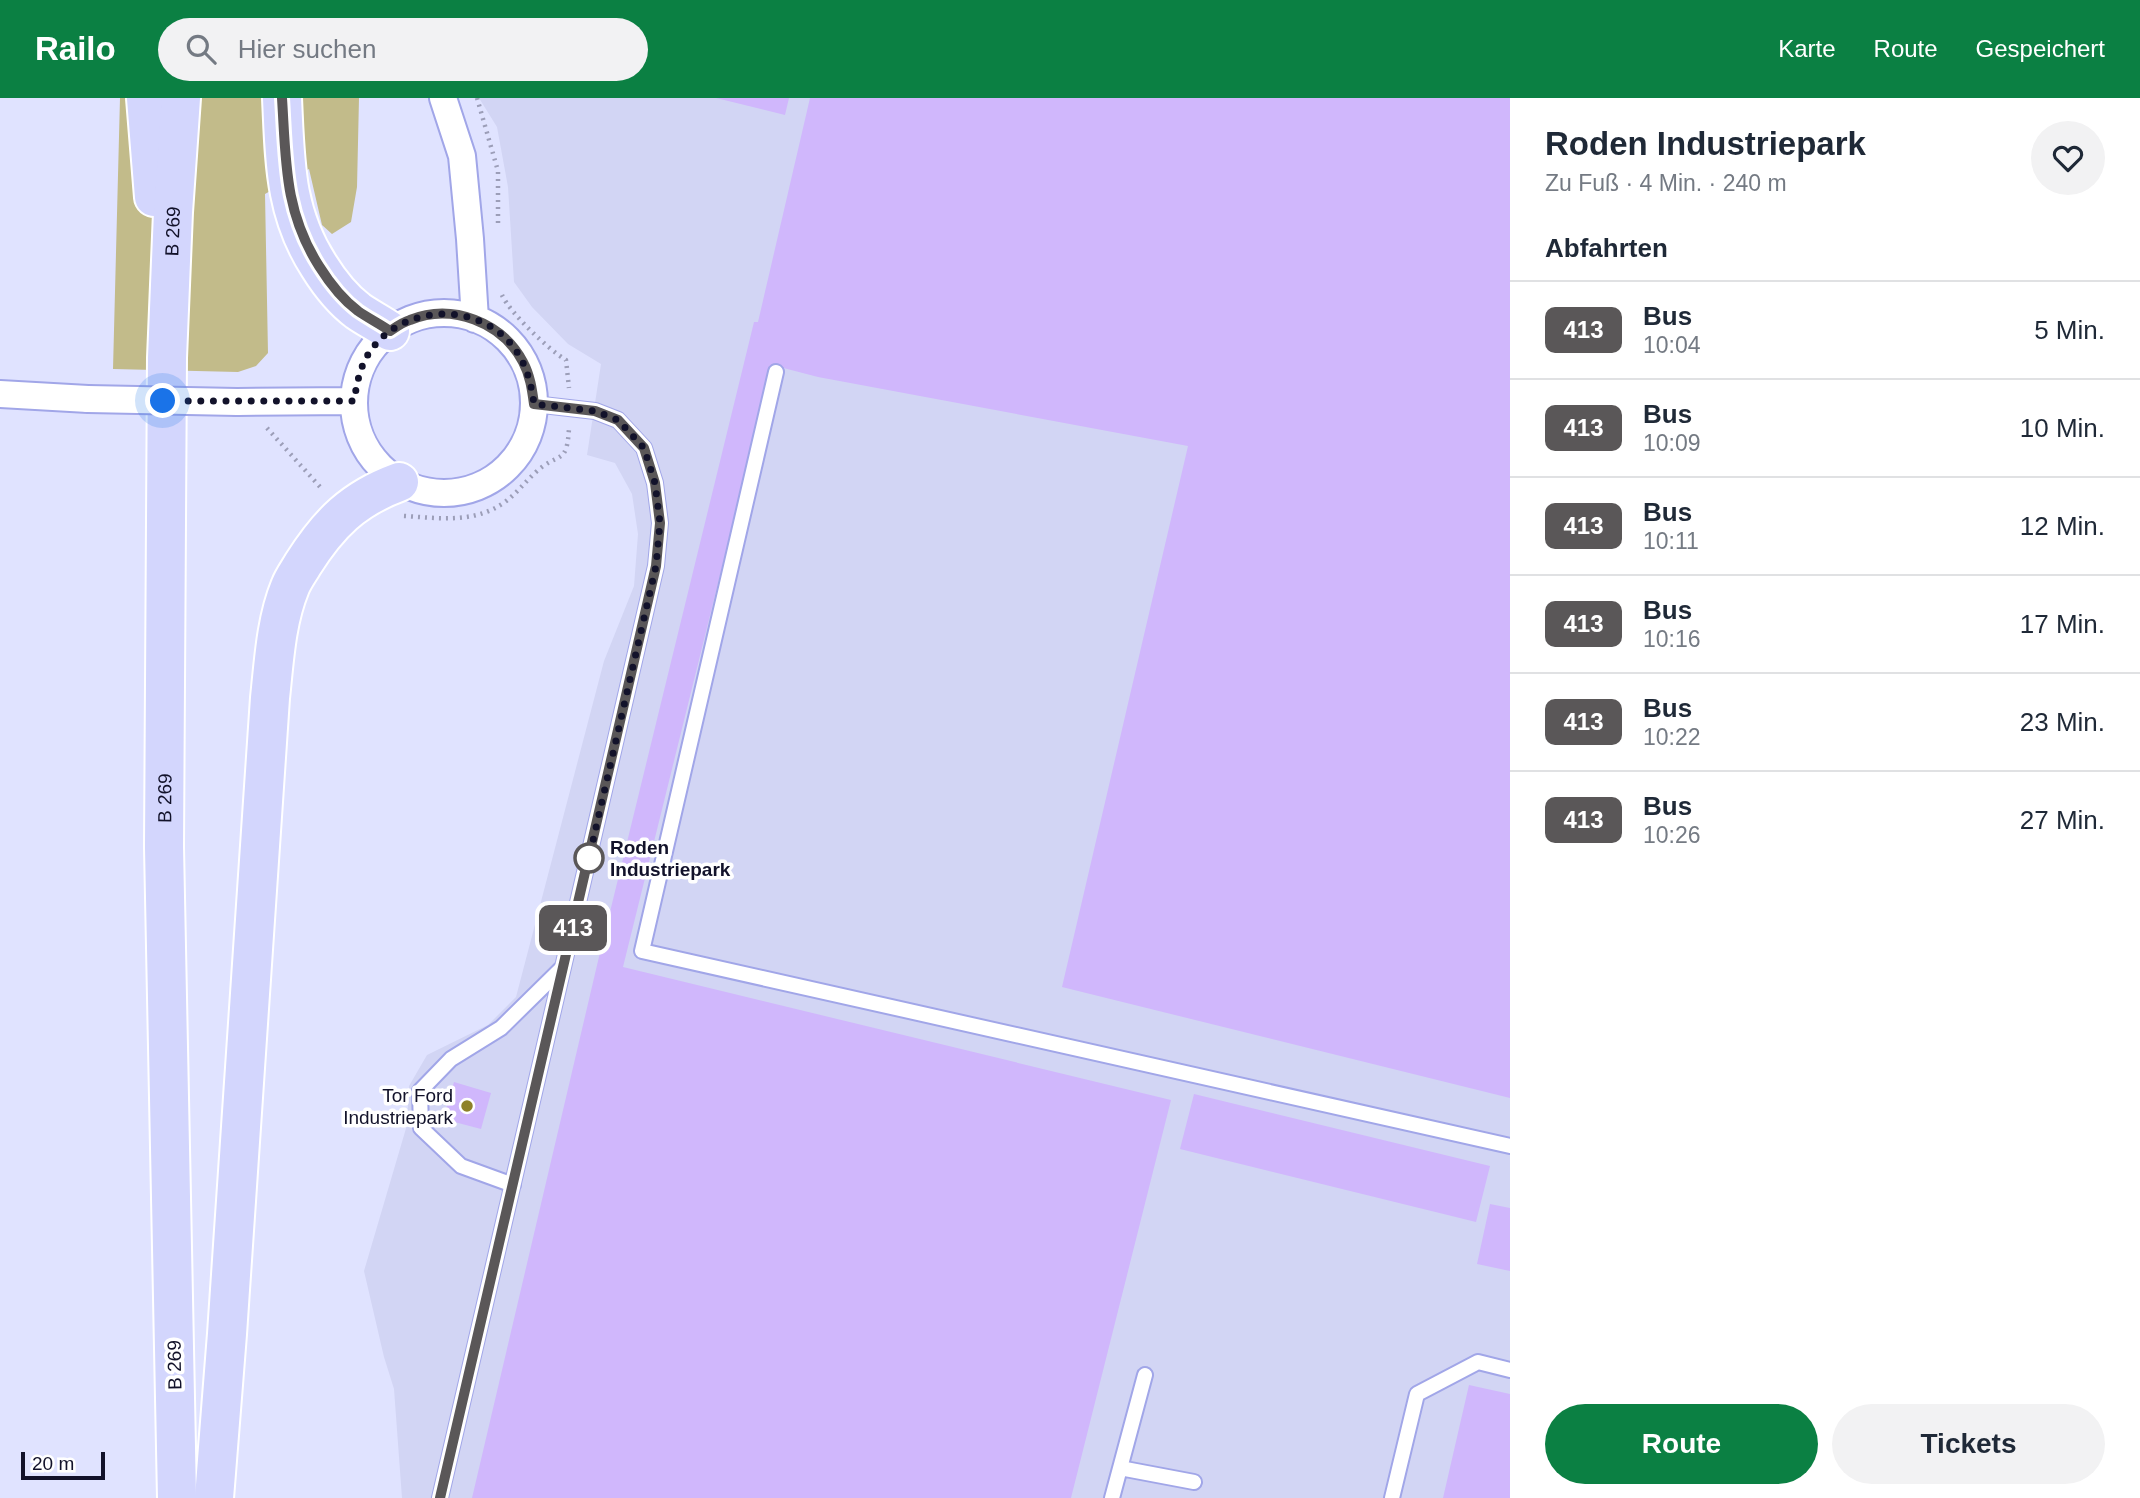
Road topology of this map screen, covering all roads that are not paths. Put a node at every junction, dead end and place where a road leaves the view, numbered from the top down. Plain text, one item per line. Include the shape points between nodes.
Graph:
1 (146, 98) edge
2 (163, 98) edge
3 (181, 98) edge
4 (282, 98) edge
5 (443, 98) edge
6 (155, 213) junction
7 (475, 318) junction
8 (390, 331) junction
9 (776, 372) dead end
10 (0, 394) edge
11 (354, 401) junction
12 (534, 404) junction
13 (397, 499) junction
14 (164, 847) junction
15 (564, 967) junction
16 (1510, 1146) edge
17 (513, 1185) junction
18 (1510, 1370) edge
19 (1145, 1376) dead end
20 (1120, 1468) junction
21 (1194, 1482) dead end
22 (177, 1498) edge
23 (214, 1498) edge
24 (440, 1498) edge
25 (1112, 1498) edge
26 (1392, 1498) edge

1 - 6 main road
2 - 6 main road
3 - 14 main road, B 269 / B 269 via 167,358
4 - 8 main road via 292,209 307,247 330,284 357,310
5 - 7 street via 462,156
6 - 14 main road
7 - 8 street via 431,314
7 - 12 street via 511,344 531,382
8 - 11 street via 371,350 358,374
9 - 16 lane via 642,951
10 - 11 street, bridge
11 - 13 street via 356,425 365,447
12 - 13 street via 530,431 518,455 499,474 477,487
12 - 15 lane via 595,411 618,420 644,448 660,523 656,566
13 - 23 main road via 377,489 344,512 315,545 290,585 281,615 270,698
14 - 22 main road, B 269 / B 269
15 - 17 lane
15 - 17 lane via 502,1028 451,1059 420,1091 421,1128 461,1166
17 - 24 lane
18 - 26 lane via 1478,1362 1417,1394
19 - 20 lane
20 - 21 lane
20 - 25 lane

